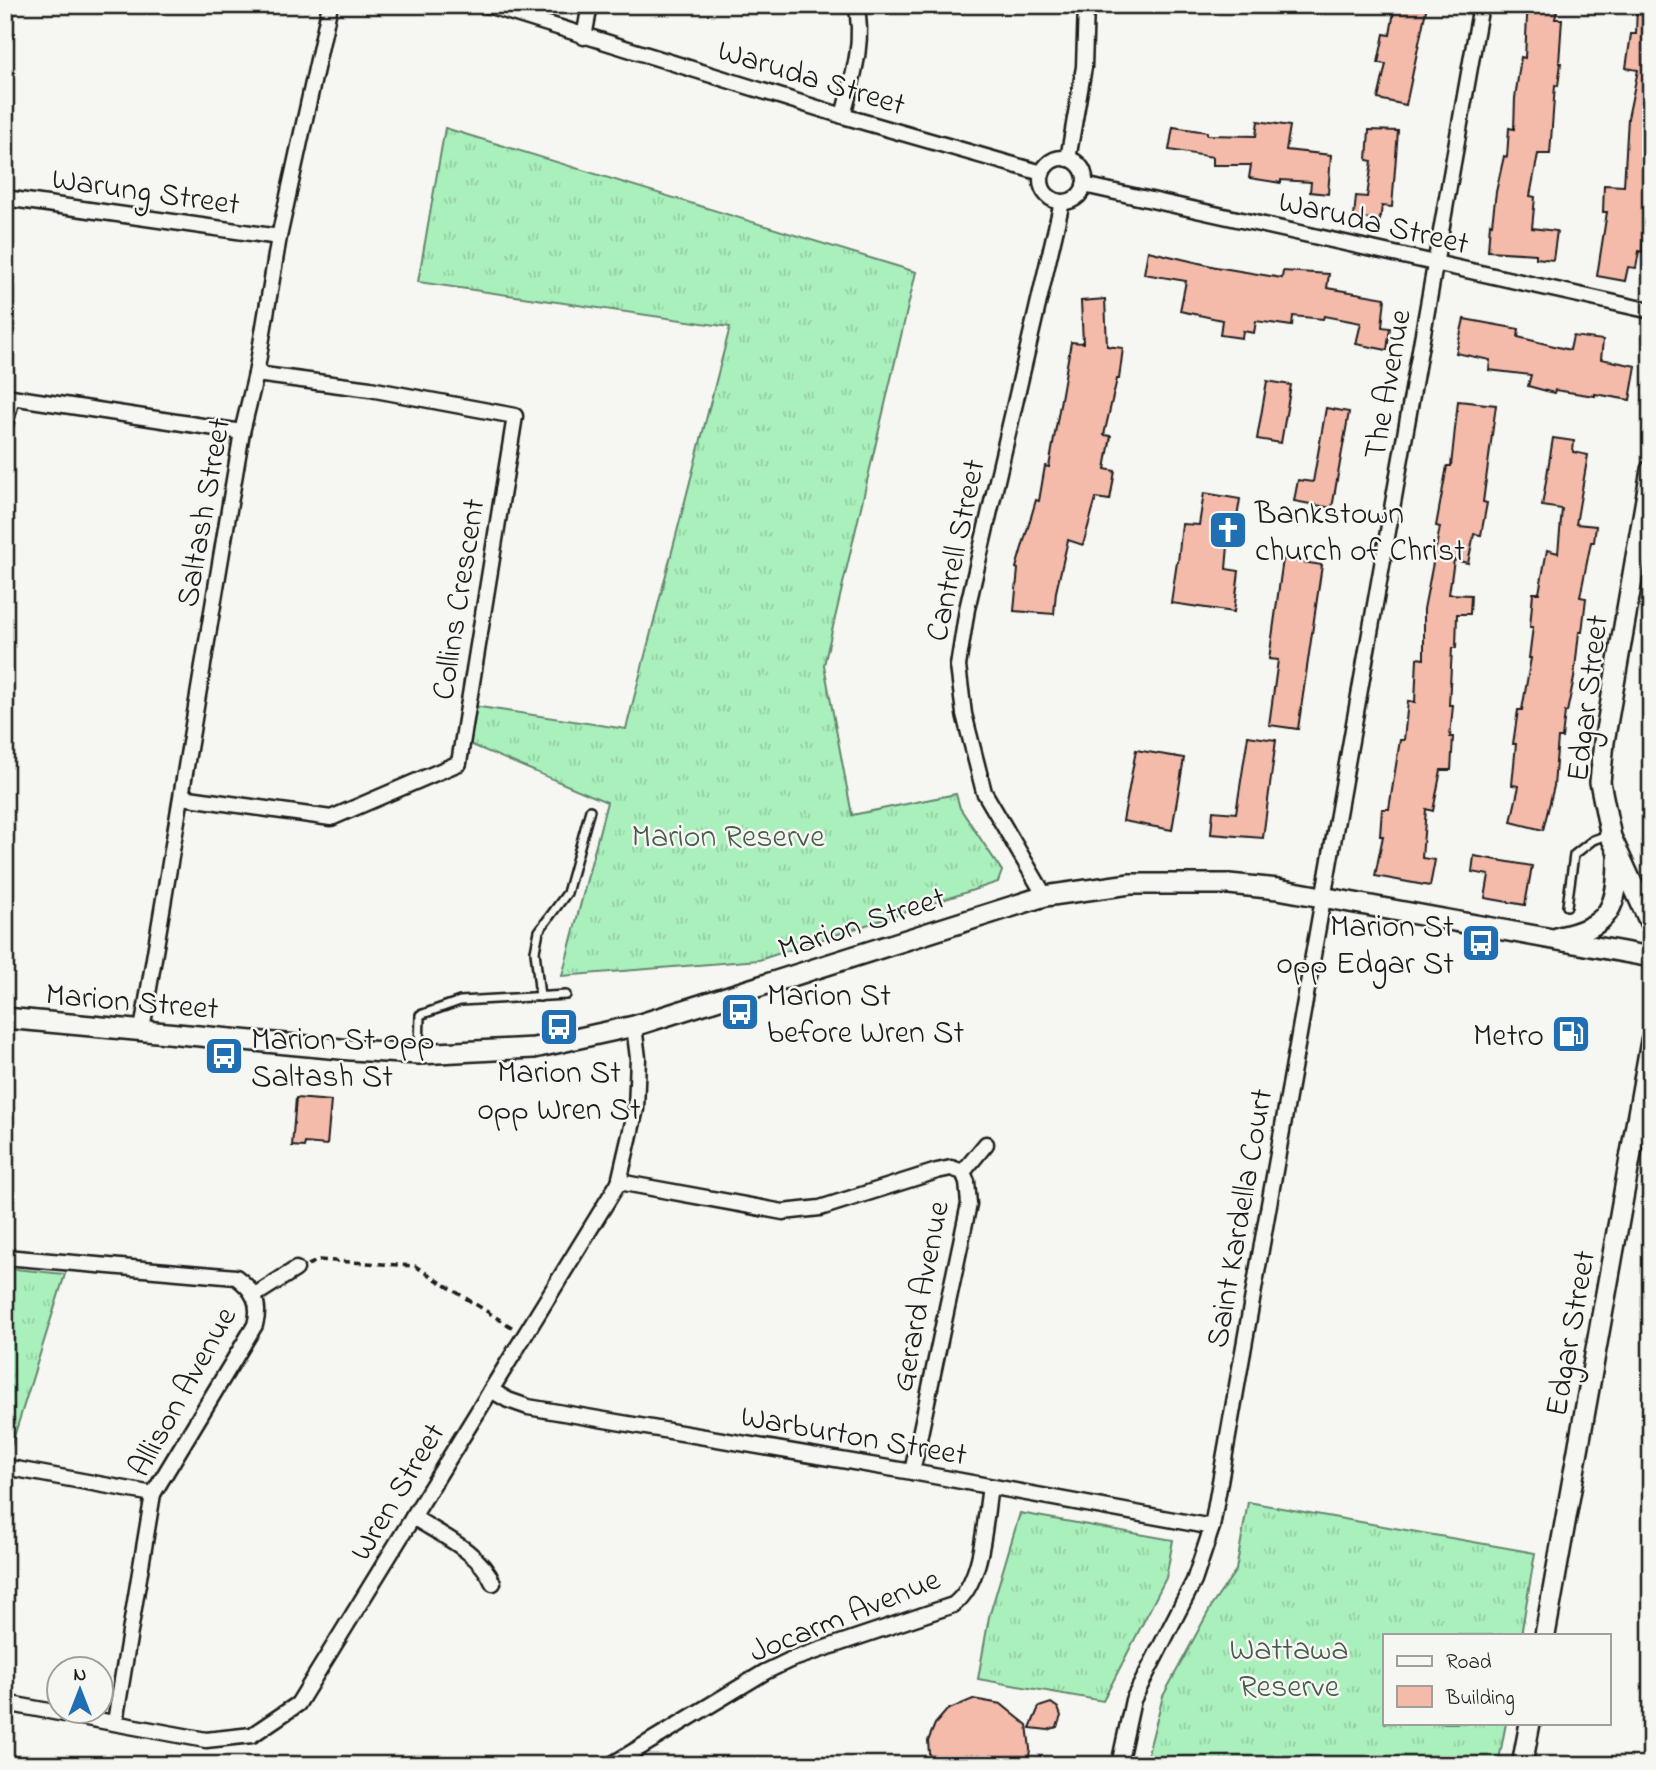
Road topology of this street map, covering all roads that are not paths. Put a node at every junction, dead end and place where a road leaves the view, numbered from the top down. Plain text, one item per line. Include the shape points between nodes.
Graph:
1 (330, 5) edge
2 (487, 5) edge
3 (590, 5) edge
4 (856, 5) edge
5 (1086, 5) edge
6 (1481, 5) edge
7 (584, 37) junction
8 (843, 116) junction
9 (1068, 159) junction
10 (1042, 173) junction
11 (1084, 185) junction
12 (5, 198) edge
13 (1062, 202) junction
14 (279, 237) junction
15 (1436, 264) junction
16 (1651, 311) edge
17 (256, 374) junction
18 (8, 397) edge
19 (5, 425) edge
20 (243, 432) junction
21 (1651, 470) edge
22 (1647, 524) edge
23 (182, 797) junction
24 (590, 810) dead end
25 (1614, 843) junction
26 (1045, 897) junction
27 (1324, 897) junction
28 (1567, 906) dead end
29 (1651, 925) edge
30 (1551, 939) junction
31 (1651, 957) edge
32 (566, 995) dead end
33 (540, 997) junction
34 (5, 1018) edge
35 (634, 1026) junction
36 (142, 1030) junction
37 (1651, 1041) edge
38 (419, 1054) junction
39 (986, 1144) dead end
40 (963, 1172) junction
41 (618, 1182) junction
42 (5, 1257) edge
43 (296, 1269) road end
44 (255, 1295) junction
45 (491, 1390) junction
46 (5, 1466) edge
47 (912, 1472) junction
48 (990, 1487) junction
49 (153, 1494) junction
50 (413, 1517) junction
51 (1212, 1527) junction
52 (493, 1583) dead end
53 (1545, 1634) edge
54 (5, 1703) edge
55 (46, 1710) edge
56 (116, 1717) edge
57 (116, 1723) edge
58 (1530, 1724) edge
59 (611, 1765) edge
60 (1119, 1765) edge
61 (1522, 1765) edge

1 - 14 street, Saltash Street
2 - 7 street, Waruda Street
3 - 7 street
4 - 8 street via 859,50
5 - 9 street via 1084,67
6 - 15 street, The Avenue
7 - 8 street, Waruda Street
8 - 10 street, Waruda Street
9 - 10 street via 1055,160
9 - 11 street via 1083,172
10 - 13 street via 1045,193
11 - 13 street via 1074,200
11 - 15 street, Waruda Street
12 - 14 street, Warung Street
13 - 26 street, Cantrell Street via 967,609 958,666 964,714 984,792
14 - 17 street, Saltash Street
15 - 16 street, Waruda Street
15 - 27 street, The Avenue
17 - 20 street, Saltash Street
17 - 23 street, Collins Crescent via 515,416 459,763 331,818
18 - 19 street
18 - 20 street
20 - 23 street, Saltash Street
21 - 22 main road, Edgar Street
22 - 25 main road, Edgar Street via 1604,742 1601,782
23 - 36 street, Saltash Street
24 - 33 lane via 567,893 539,931 535,951
25 - 28 lane via 1593,840 1574,855
25 - 29 main road, Edgar Street
25 - 30 main road via 1615,900 1606,915 1581,933
26 - 27 main road, Marion Street via 1130,884 1183,883
26 - 35 main road, Marion Street
27 - 30 main road, Marion Street
27 - 51 street, Saint Kardella Court
30 - 31 main road, Marion Street
32 - 33 lane
33 - 38 lane via 460,1002 420,1015
34 - 36 main road, Marion Street
35 - 38 main road, Marion Street via 534,1048
35 - 41 street, Wren Street via 636,1109
36 - 38 main road, Marion Street
37 - 53 main road, Edgar Street
39 - 40 street, Gerard Avenue
40 - 41 street, Gerard Avenue via 951,1168 937,1171 820,1208 783,1212
40 - 47 street, Gerard Avenue via 969,1204
41 - 45 street, Wren Street
42 - 44 street, Allison Avenue via 236,1277
43 - 44 street, Allison Avenue
44 - 49 street, Allison Avenue via 259,1310 255,1325
45 - 47 street, Warburton Street via 528,1407
45 - 50 street, Wren Street
46 - 49 street
47 - 48 street, Warburton Street
48 - 51 street, Warburton Street
48 - 59 street, Jocarm Avenue via 976,1570 968,1589 953,1605 790,1660
49 - 56 street, Allison Avenue
50 - 52 street via 473,1556 488,1570
50 - 57 street, Wren Street via 298,1704 252,1735 206,1740
51 - 60 street, Saint Kardella Court via 1194,1581 1133,1700
54 - 55 street, Wren Street
58 - 61 main road

